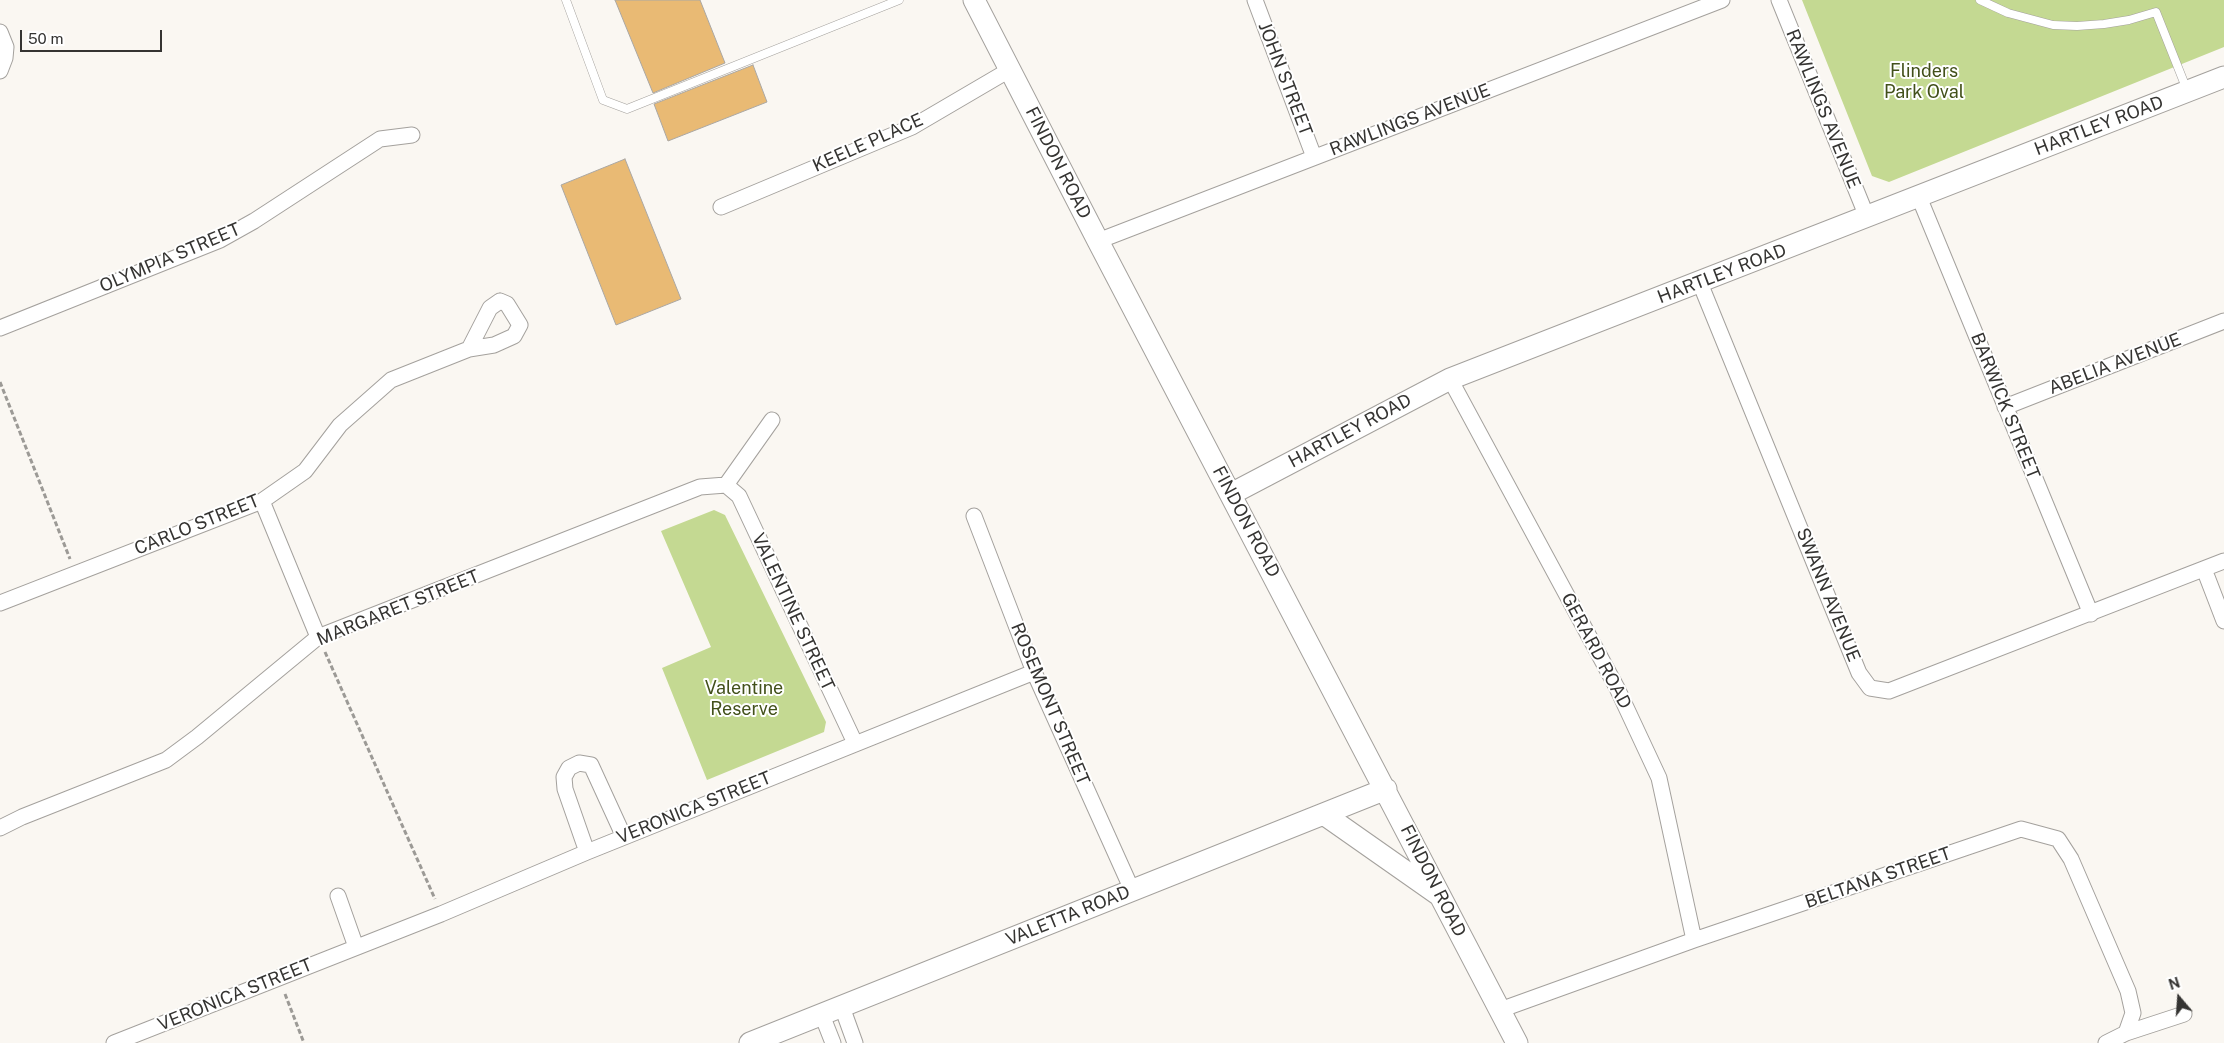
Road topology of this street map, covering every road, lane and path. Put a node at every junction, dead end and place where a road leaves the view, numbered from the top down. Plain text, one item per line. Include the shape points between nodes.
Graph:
1 (566, 0) edge
2 (899, 0) edge
3 (974, 0) edge
4 (1255, 0) edge
5 (1722, 0) edge
6 (1779, 0) edge
7 (1980, 0) edge
8 (0, 32) edge
9 (1011, 69) junction
10 (0, 71) edge
11 (2224, 77) edge
12 (2188, 92) junction
13 (412, 135) dead end
14 (1314, 157) junction
15 (1919, 197) junction
16 (721, 207) dead end
17 (1867, 217) junction
18 (1098, 241) junction
19 (1700, 283) junction
20 (2224, 321) edge
21 (0, 328) edge
22 (469, 349) dead end
23 (1450, 379) junction
24 (0, 382) edge
25 (2005, 407) junction
26 (772, 420) dead end
27 (726, 485) junction
28 (1231, 494) junction
29 (262, 501) junction
30 (974, 516) dead end
31 (2224, 561) edge
32 (2204, 569) junction
33 (75, 573) junction
34 (0, 603) edge
35 (2091, 614) junction
36 (2224, 621) edge
37 (318, 637) junction
38 (1034, 672) junction
39 (855, 743) junction
40 (1386, 789) junction
41 (1324, 815) junction
42 (0, 828) edge
43 (624, 837) junction
44 (587, 852) junction
45 (1132, 890) junction
46 (338, 896) dead end
47 (1441, 897) junction
48 (441, 914) junction
49 (1694, 940) junction
50 (356, 947) junction
51 (284, 994) dead end
52 (842, 1007) junction
53 (1500, 1010) junction
54 (2184, 1014) dead end
55 (822, 1015) junction
56 (2126, 1033) junction
57 (114, 1043) edge
58 (304, 1043) edge
59 (750, 1043) edge
60 (833, 1043) edge
61 (855, 1043) edge
62 (1517, 1043) edge
63 (2106, 1043) edge

1 - 2 lane via 603,100 627,109
3 - 9 street, FINDON ROAD
4 - 14 street, JOHN STREET
5 - 14 street, RAWLINGS AVENUE
6 - 17 street, RAWLINGS AVENUE
7 - 12 lane via 2008,13 2053,25 2104,24 2156,12
8 - 10 street via 6,47
9 - 16 street, KEELE PLACE via 912,127
9 - 18 street, FINDON ROAD
11 - 12 street, HARTLEY ROAD
12 - 15 street, HARTLEY ROAD
13 - 21 street, OLYMPIA STREET via 380,139 220,240
14 - 18 street, RAWLINGS AVENUE
15 - 17 street, HARTLEY ROAD
15 - 25 street, BARWICK STREET
17 - 19 street, HARTLEY ROAD
18 - 28 street, FINDON ROAD
19 - 23 street, HARTLEY ROAD
19 - 35 street, SWANN AVENUE via 1860,673 1870,688 1889,691
20 - 25 street, ABELIA AVENUE
22 - 29 street, CARLO STREET via 391,380 340,426 305,471
23 - 28 street, HARTLEY ROAD
23 - 49 street, GERARD ROAD via 1617,688 1658,778
24 - 33 path
25 - 35 street, BARWICK STREET
26 - 27 street
27 - 37 street, MARGARET STREET via 700,487
27 - 39 street, VALENTINE STREET via 739,496
28 - 40 street, FINDON ROAD
29 - 33 street, CARLO STREET
29 - 37 street
30 - 38 street, ROSEMONT STREET
31 - 32 street
32 - 35 street
32 - 36 street
33 - 34 street, CARLO STREET
37 - 42 street, MARGARET STREET via 166,760
37 - 48 path
38 - 39 street, VERONICA STREET
38 - 45 street, ROSEMONT STREET
39 - 43 street, VERONICA STREET
40 - 41 street, VALETTA ROAD
40 - 47 street, FINDON ROAD
41 - 45 street, VALETTA ROAD
41 - 47 street
43 - 44 street, VERONICA STREET
43 - 44 street via 591,765 579,763 569,768 564,777 565,789
44 - 48 street, VERONICA STREET
45 - 52 street, VALETTA ROAD
46 - 50 street
47 - 53 street, FINDON ROAD
48 - 50 street, VERONICA STREET
49 - 53 street, BELTANA STREET
49 - 56 street, BELTANA STREET via 2021,829 2058,839 2071,859 2128,991 2133,1013
50 - 57 street, VERONICA STREET
51 - 58 path
52 - 55 street, VALETTA ROAD
52 - 61 street
53 - 62 street, FINDON ROAD
54 - 56 street
55 - 59 street, VALETTA ROAD
55 - 60 street
56 - 63 street

